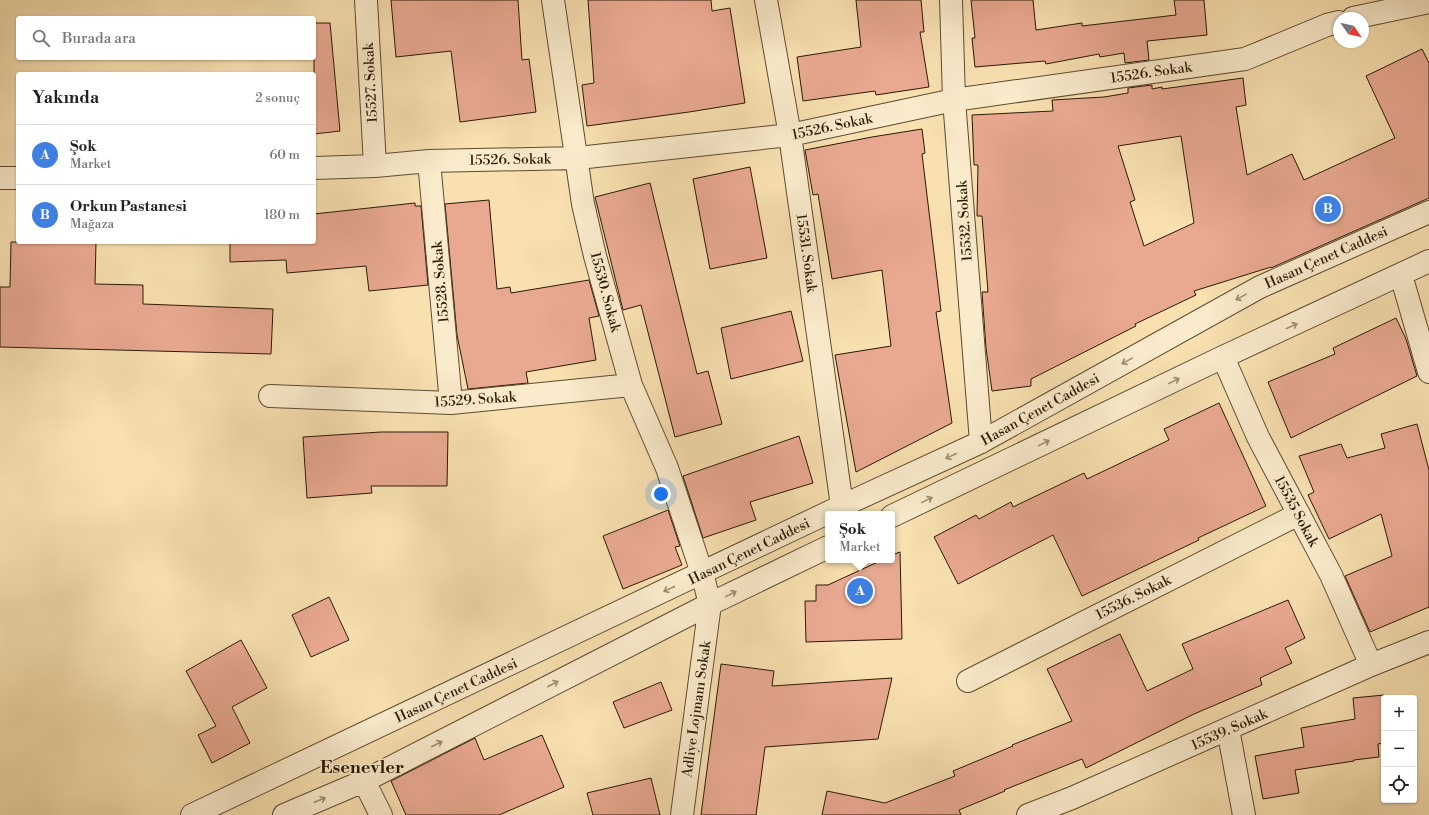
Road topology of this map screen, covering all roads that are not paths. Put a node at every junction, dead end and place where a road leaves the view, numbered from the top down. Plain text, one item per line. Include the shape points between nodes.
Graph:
1 (366, 0) edge
2 (553, 0) edge
3 (766, 0) edge
4 (951, 0) edge
5 (1429, 2) edge
6 (1358, 11) edge
7 (1333, 24) edge
8 (954, 100) junction
9 (790, 135) junction
10 (578, 158) junction
11 (429, 161) junction
12 (375, 166) junction
13 (316, 168) edge
14 (0, 178) edge
15 (16, 178) edge
16 (1429, 212) edge
17 (1429, 261) edge
18 (1401, 275) junction
19 (1223, 358) junction
20 (1429, 372) edge
21 (631, 385) junction
22 (270, 396) dead end
23 (451, 403) junction
24 (981, 442) junction
25 (842, 506) junction
26 (832, 511) edge
27 (825, 514) edge
28 (1299, 514) junction
29 (895, 515) edge
30 (825, 548) edge
31 (702, 573) junction
32 (710, 604) junction
33 (1429, 642) edge
34 (1371, 665) junction
35 (968, 681) dead end
36 (1228, 729) junction
37 (364, 782) junction
38 (1074, 806) edge
39 (192, 815) edge
40 (284, 815) edge
41 (381, 815) edge
42 (682, 815) edge
43 (1028, 815) edge
44 (1244, 815) edge

1 - 12 street, 15527. Sokak
2 - 10 street, 15530. Sokak
3 - 9 street, 15531. Sokak
4 - 8 street, 15532. Sokak
5 - 6 street
7 - 8 street, 15526. Sokak via 1245,60
8 - 9 street, 15526. Sokak
8 - 24 street, 15532. Sokak
9 - 10 street, 15526. Sokak
9 - 25 street, 15531. Sokak
10 - 11 street, 15526. Sokak
10 - 21 street, 15530. Sokak via 583,204 595,256
11 - 12 street, 15526. Sokak
11 - 23 street, 15528. Sokak
12 - 13 street, 15526. Sokak
14 - 15 street
16 -> 24 street, Hasan Çenet Caddesi via 1260,287
17 - 18 street
19 -> 18 street
18 - 20 street
19 - 28 street, 15535 Sokak via 1258,437
29 -> 19 street
21 - 23 street, 15529. Sokak
21 - 31 street, 15530. Sokak via 667,468
22 - 23 street, 15529. Sokak
24 -> 25 street, Hasan Çenet Caddesi
25 - 26 street, Hasan Çenet Caddesi
27 - 31 street, Hasan Çenet Caddesi
28 - 34 street, 15535 Sokak via 1331,576
28 - 35 street, 15536. Sokak
32 -> 30 street
31 - 32 street, 15530. Sokak
31 -> 39 street, Hasan Çenet Caddesi
37 -> 32 street
32 - 42 street, Adliye Lojmanı Sokak
33 - 34 street, 15539. Sokak
34 - 36 street, 15539. Sokak
36 - 38 street, 15539. Sokak
36 - 44 street
40 -> 37 street
37 - 41 street
38 - 43 street, 15539. Sokak

